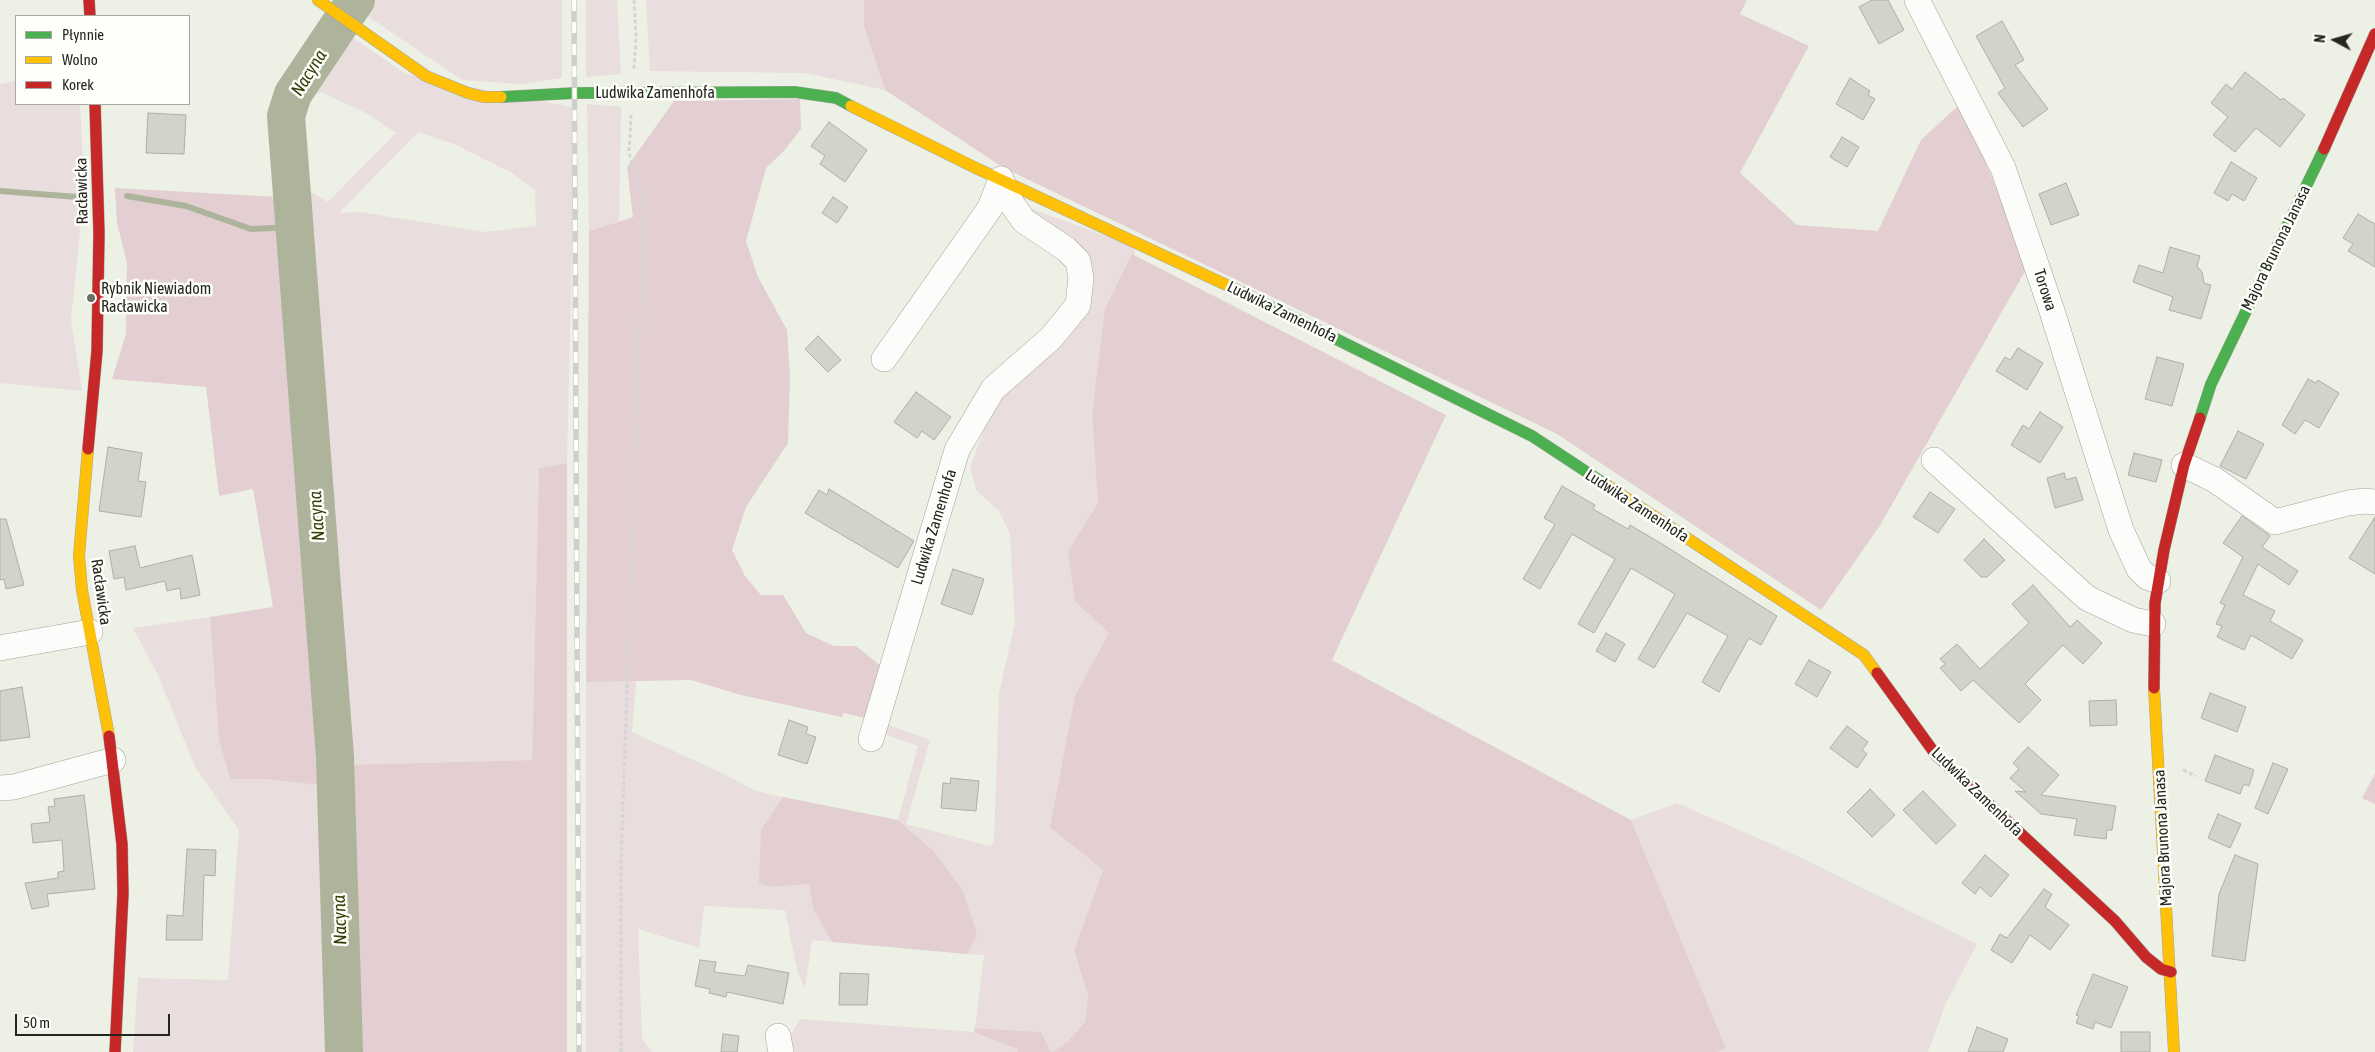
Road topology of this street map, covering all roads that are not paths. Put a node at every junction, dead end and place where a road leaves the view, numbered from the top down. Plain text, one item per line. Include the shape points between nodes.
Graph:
1 (89, 0) edge
2 (318, 0) edge
3 (1917, 0) edge
4 (90, 15) edge
5 (2375, 34) edge
6 (95, 105) edge
7 (1001, 179) junction
8 (884, 359) dead end
9 (1934, 460) dead end
10 (2184, 465) junction
11 (2375, 502) edge
12 (2158, 581) junction
13 (2153, 624) junction
14 (90, 632) junction
15 (0, 648) edge
16 (871, 739) dead end
17 (113, 760) junction
18 (0, 788) edge
19 (2171, 972) junction
20 (116, 1052) edge
21 (2174, 1052) edge

1 - 4 street
2 - 7 street, Ludwika Zamenhofa via 426,76 468,93 502,98 575,93 795,92 836,98
3 - 12 street, Torowa via 2003,168 2121,530 2139,569
5 - 10 street, Majora Brunona Janasa via 2344,107 2219,366
6 - 14 street, Racławicka via 99,233 97,367 79,556
7 - 8 street via 990,208
7 - 16 street, Ludwika Zamenhofa via 1024,221 1078,261 1081,278 1078,305 1052,338 993,389 957,450
7 - 19 street, Ludwika Zamenhofa via 1301,320 1532,436 1864,655 1936,755 2115,921 2146,957 2161,969
9 - 13 street via 2087,598 2133,620
10 - 11 street via 2215,480 2275,522 2348,503
10 - 12 street, Majora Brunona Janasa
12 - 13 street, Majora Brunona Janasa
13 - 19 street, Majora Brunona Janasa
14 - 15 street
14 - 17 street, Racławicka
17 - 18 street
17 - 20 street, Racławicka via 123,878
19 - 21 street, Majora Brunona Janasa

